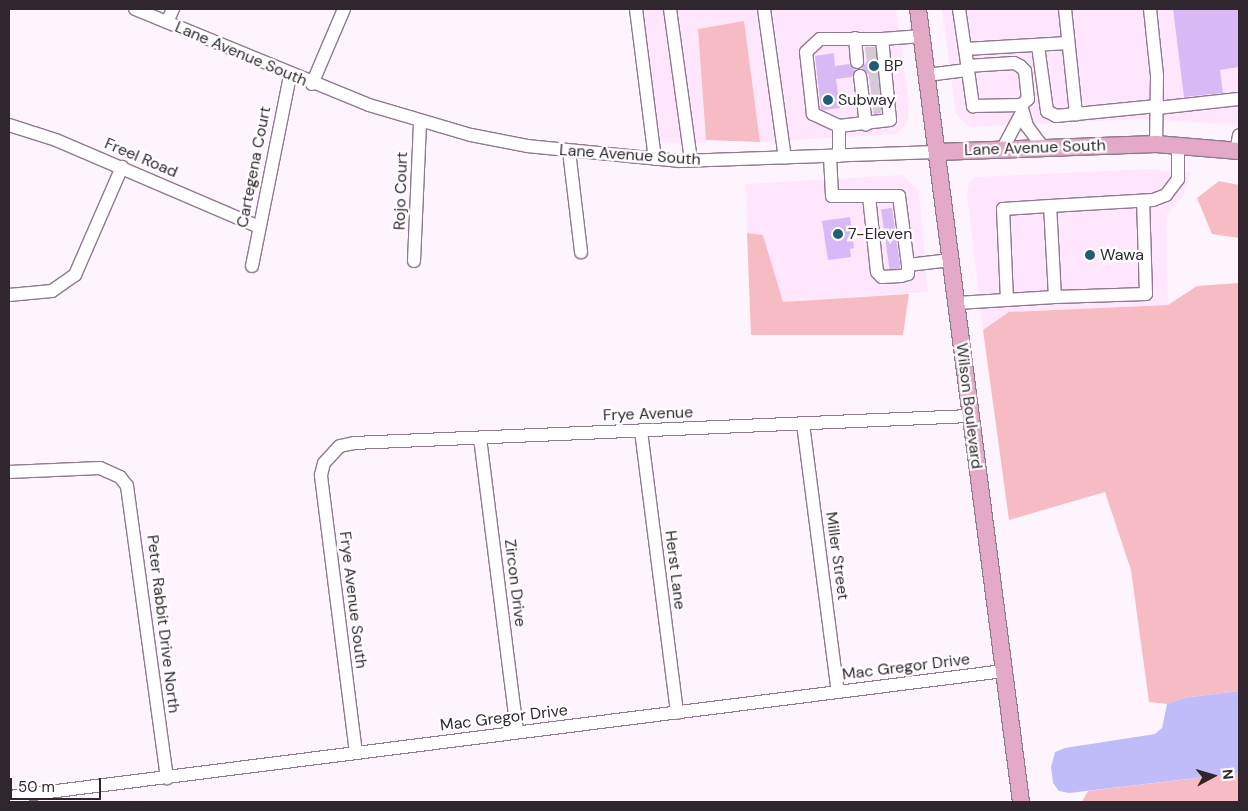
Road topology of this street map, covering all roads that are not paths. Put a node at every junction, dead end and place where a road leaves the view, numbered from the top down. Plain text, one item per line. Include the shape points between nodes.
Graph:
1 (136, 9) edge
2 (173, 9) edge
3 (344, 9) edge
4 (636, 9) edge
5 (670, 9) edge
6 (764, 9) edge
7 (918, 9) edge
8 (959, 9) edge
9 (1065, 9) edge
10 (1150, 9) edge
11 (167, 22) junction
12 (922, 36) junction
13 (854, 38) junction
14 (882, 39) junction
15 (1068, 43) junction
16 (1038, 46) junction
17 (965, 49) junction
18 (860, 58) dead end
19 (967, 68) junction
20 (290, 75) junction
21 (927, 75) junction
22 (864, 82) dead end
23 (312, 84) junction
24 (1239, 99) edge
25 (878, 106) junction
26 (1156, 107) junction
27 (1021, 110) junction
28 (1076, 114) junction
29 (420, 121) junction
30 (9, 125) edge
31 (866, 125) junction
32 (839, 126) junction
33 (1156, 144) junction
34 (1178, 146) junction
35 (1238, 146) edge
36 (1003, 148) junction
37 (1043, 148) junction
38 (570, 151) junction
39 (937, 152) junction
40 (834, 156) junction
41 (785, 158) junction
42 (655, 159) junction
43 (691, 161) junction
44 (122, 167) junction
45 (869, 196) junction
46 (1143, 201) junction
47 (1050, 206) junction
48 (259, 227) junction
49 (581, 252) dead end
50 (951, 260) junction
51 (414, 261) dead end
52 (908, 264) junction
53 (252, 266) dead end
54 (9, 295) edge
55 (1055, 297) junction
56 (1007, 300) junction
57 (956, 304) junction
58 (971, 416) junction
59 (803, 424) junction
60 (641, 431) junction
61 (480, 438) junction
62 (330, 454) joint
63 (9, 472) edge
64 (1003, 671) junction
65 (838, 692) junction
66 (677, 713) junction
67 (517, 732) junction
68 (356, 753) junction
69 (166, 778) junction
70 (9, 797) edge
71 (1021, 802) edge

1 - 11 street, Lane Avenue South
2 - 11 street
3 - 23 street
4 - 42 street
5 - 43 street
6 - 41 street
7 - 12 main road, Wilson Boulevard
8 - 17 street
9 - 15 street
10 - 26 street via 1158,76
11 - 20 street, Lane Avenue South
12 - 14 street
12 - 21 main road, Wilson Boulevard
13 - 14 street
13 - 18 street
13 - 32 street via 820,39 806,52 813,114
14 - 25 street via 886,88
15 - 16 street
15 - 28 street
16 - 17 street
16 - 28 street via 1047,111 1056,116
17 - 19 street
19 - 21 street
19 - 27 street via 973,106
19 - 27 street via 1014,63 1020,66 1025,71 1028,99
20 - 23 street, Lane Avenue South
20 - 48 street, Cartegena Court
21 - 39 main road, Wilson Boulevard
22 - 25 street
23 - 29 street, Lane Avenue South
24 - 26 street
25 - 31 street
25 - 31 street via 890,120
26 - 28 street
26 - 33 street
27 - 36 street
27 - 37 street
29 - 38 street, Lane Avenue South via 471,135
29 - 51 street, Rojo Court
30 - 44 street, Freel Road
31 - 32 street
32 - 40 street
33 - 34 main road, Lane Avenue South
33 - 37 main road, Lane Avenue South
34 - 35 main road, Lane Avenue South
34 - 46 street via 1175,188 1166,195
36 - 37 main road, Lane Avenue South
36 - 39 main road, Lane Avenue South
38 - 42 street, Lane Avenue South
38 - 49 street
39 - 40 street, Lane Avenue South
39 - 50 main road, Wilson Boulevard
40 - 41 street, Lane Avenue South
40 - 45 street via 832,196
41 - 43 street, Lane Avenue South
42 - 43 street, Lane Avenue South
44 - 48 street, Freel Road
44 - 54 street via 75,274 52,291
45 - 52 street via 899,196
45 - 52 street via 878,272 882,277 901,276 908,274
46 - 47 street
46 - 55 street via 1146,294
47 - 55 street
47 - 56 street via 1003,209
48 - 53 street, Cartegena Court
50 - 52 street
50 - 57 main road, Wilson Boulevard
55 - 56 street
56 - 57 street
57 - 58 main road, Wilson Boulevard
58 - 59 street, Frye Avenue
58 - 64 main road, Wilson Boulevard
59 - 60 street, Frye Avenue
59 - 65 street, Miller Street
60 - 61 street, Frye Avenue
60 - 66 street, Herst Lane
61 - 62 street, Frye Avenue via 354,443
61 - 67 street, Zircon Drive
62 - 68 street, Frye Avenue South via 322,475
63 - 69 street, Peter Rabbit Drive North via 100,468 120,477 131,497
64 - 65 street, Mac Gregor Drive
64 - 71 main road, Wilson Boulevard
65 - 66 street, Mac Gregor Drive
66 - 67 street, Mac Gregor Drive
67 - 68 street, Mac Gregor Drive
68 - 69 street, Mac Gregor Drive
69 - 70 street, Mac Gregor Drive

